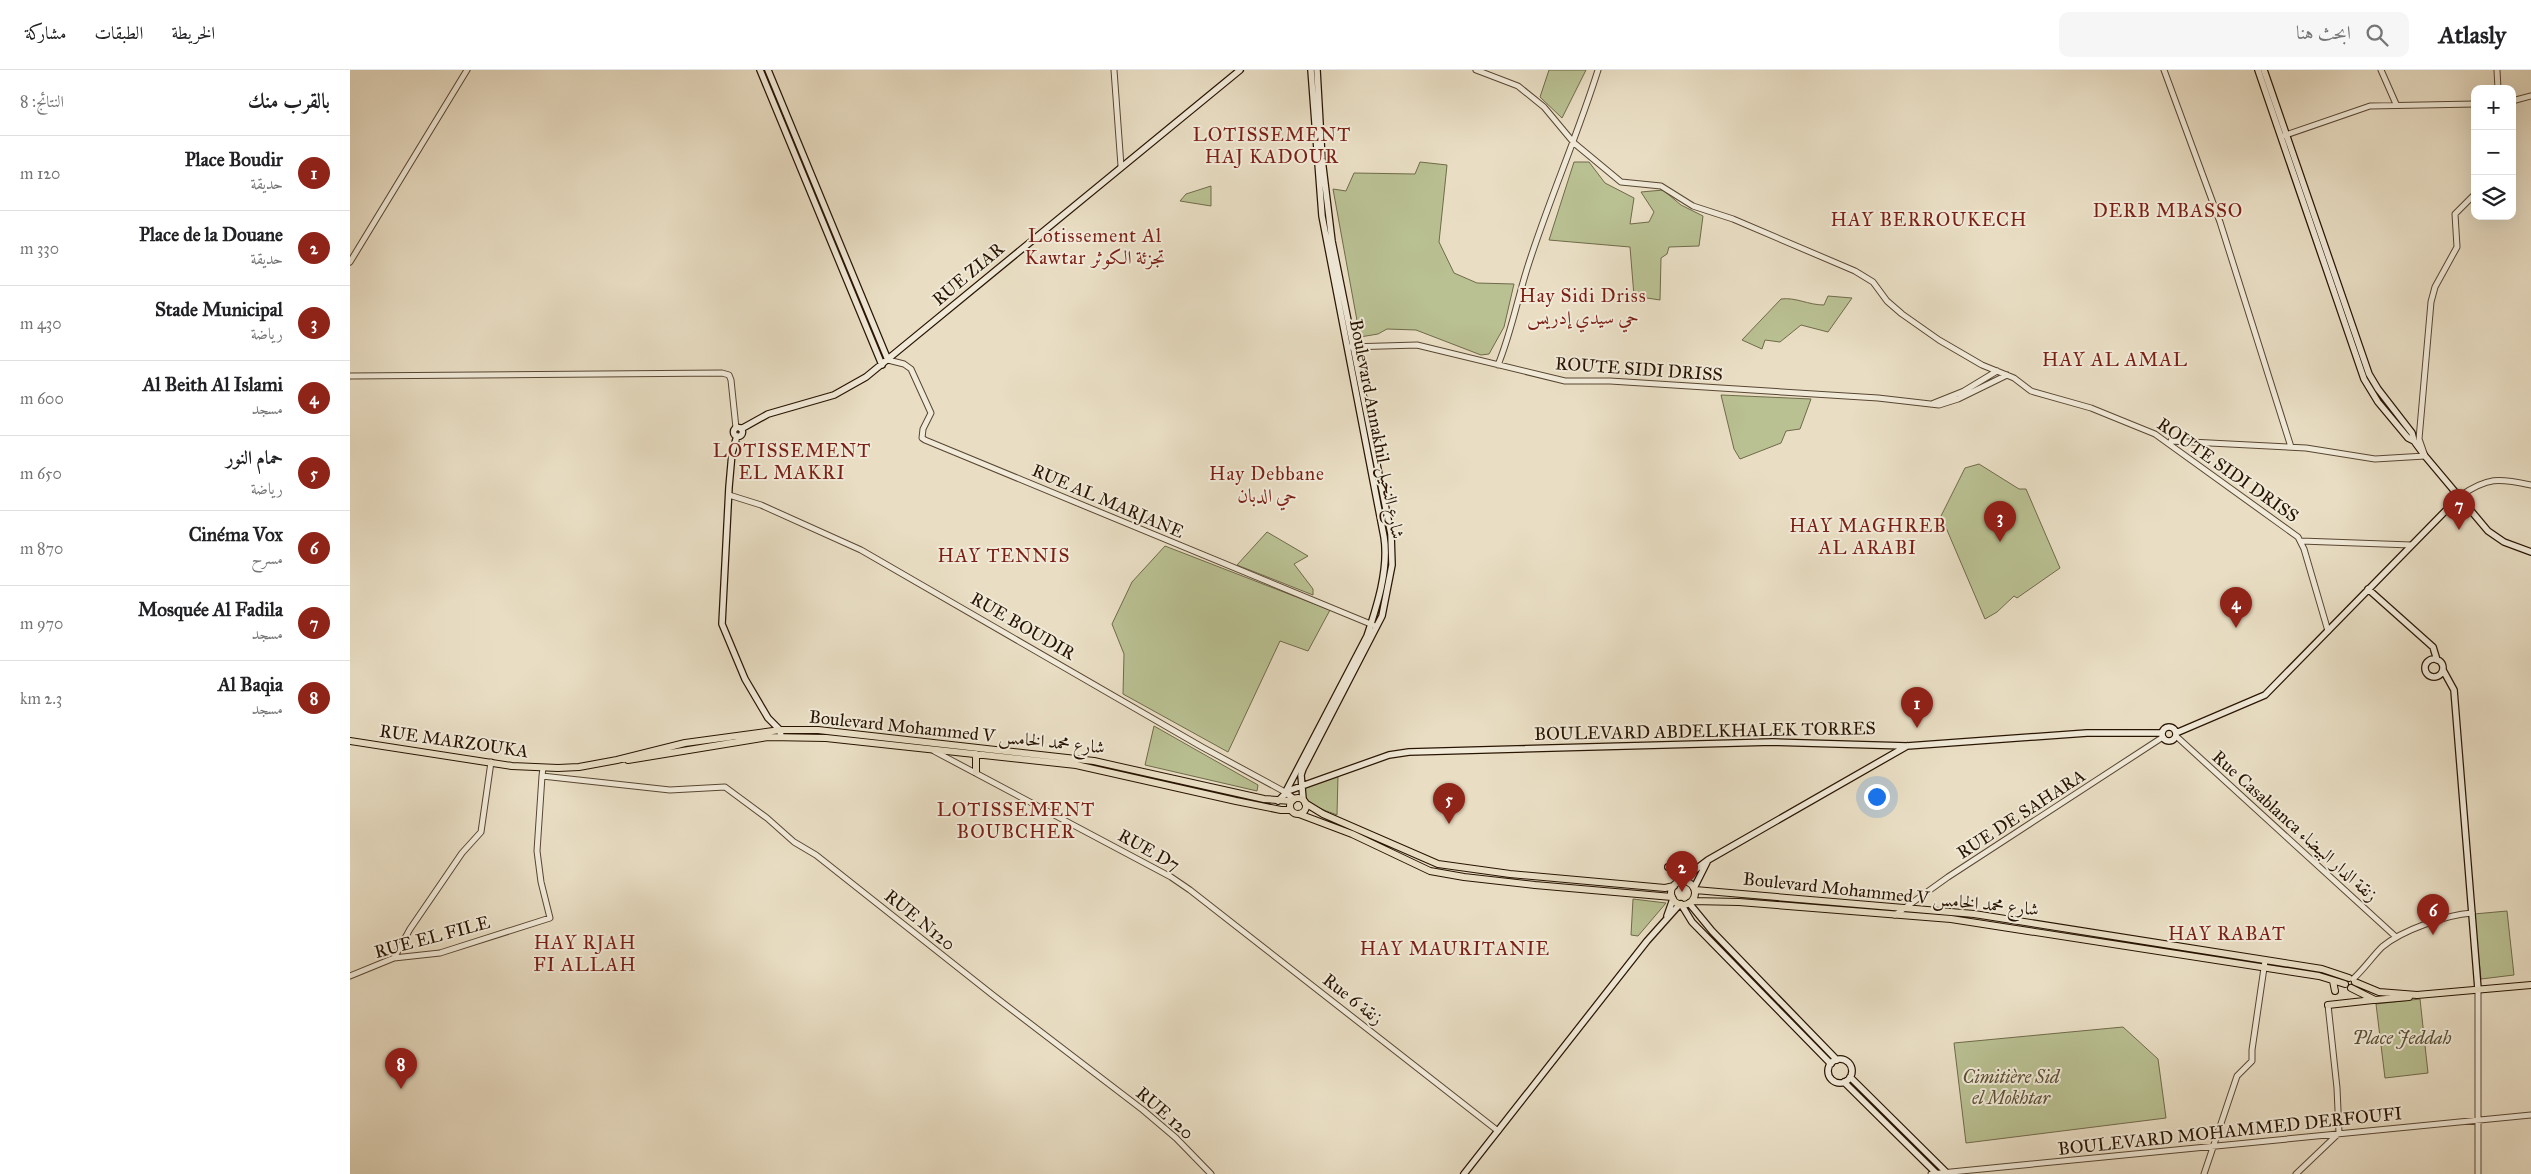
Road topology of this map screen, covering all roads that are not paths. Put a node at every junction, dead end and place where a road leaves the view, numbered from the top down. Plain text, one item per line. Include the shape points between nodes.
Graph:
1 (467, 70) edge
2 (760, 70) edge
3 (768, 70) edge
4 (1114, 70) edge
5 (1240, 70) edge
6 (1311, 70) edge
7 (1317, 70) edge
8 (1476, 70) edge
9 (1598, 70) edge
10 (2164, 70) edge
11 (2258, 70) edge
12 (2264, 70) edge
13 (2381, 70) edge
14 (2497, 70) edge
15 (2498, 85) edge
16 (2531, 96) edge
17 (2516, 100) edge
18 (2396, 104) junction
19 (2471, 104) edge
20 (2283, 136) junction
21 (1574, 142) junction
22 (1121, 166) junction
23 (2471, 198) edge
24 (350, 262) edge
25 (848, 266) junction
26 (842, 268) junction
27 (861, 295) junction
28 (854, 299) junction
29 (1354, 346) junction
30 (1346, 347) junction
31 (888, 360) junction
32 (882, 364) junction
33 (1498, 365) junction
34 (1984, 365) junction
35 (1997, 371) junction
36 (2007, 375) junction
37 (350, 376) edge
38 (1984, 378) junction
39 (1934, 404) junction
40 (739, 428) junction
41 (2168, 441) junction
42 (2291, 447) junction
43 (2425, 456) junction
44 (2531, 483) edge
45 (729, 495) junction
46 (2460, 496) junction
47 (2301, 541) junction
48 (2411, 546) junction
49 (2530, 550) edge
50 (2368, 589) junction
51 (1374, 626) junction
52 (2328, 631) junction
53 (2437, 660) junction
54 (2443, 670) junction
55 (768, 718) junction
56 (781, 733) junction
57 (768, 734) junction
58 (2176, 734) junction
59 (2162, 735) junction
60 (350, 741) edge
61 (684, 746) junction
62 (1907, 746) junction
63 (934, 747) junction
64 (976, 754) junction
65 (617, 760) junction
66 (491, 762) junction
67 (543, 768) junction
68 (976, 772) junction
69 (1157, 775) junction
70 (542, 776) junction
71 (1156, 782) junction
72 (1301, 785) junction
73 (725, 787) joint
74 (1285, 792) junction
75 (1293, 800) junction
76 (1278, 801) junction
77 (1304, 801) junction
78 (1282, 810) junction
79 (1291, 810) junction
80 (1299, 814) junction
81 (1288, 817) dead end
82 (1708, 860) junction
83 (1698, 866) junction
84 (1668, 867) dead end
85 (1676, 884) junction
86 (1694, 889) junction
87 (1190, 890) joint
88 (1673, 898) junction
89 (1690, 902) junction
90 (1680, 904) junction
91 (1901, 909) junction
92 (2472, 913) junction
93 (1895, 915) junction
94 (1665, 919) junction
95 (2396, 937) junction
96 (394, 958) junction
97 (2264, 965) junction
98 (350, 976) edge
99 (2353, 979) junction
100 (2332, 981) junction
101 (2345, 984) junction
102 (2531, 984) edge
103 (2351, 988) junction
104 (2478, 989) junction
105 (2335, 991) dead end
106 (2417, 995) junction
107 (2373, 1000) junction
108 (2328, 1005) joint
109 (1837, 1060) junction
110 (1831, 1064) junction
111 (1098, 1075) joint
112 (1850, 1077) junction
113 (1844, 1082) junction
114 (2531, 1115) edge
115 (2477, 1120) junction
116 (1498, 1130) junction
117 (2339, 1133) junction
118 (2213, 1147) junction
119 (1948, 1173) edge
120 (1211, 1174) edge
121 (1464, 1174) edge
122 (1931, 1174) edge
123 (1936, 1174) edge
124 (2204, 1174) edge
125 (2296, 1174) edge
126 (2478, 1174) edge

1 - 24 street
2 - 26 main road
3 - 25 main road
4 - 22 street
5 - 22 main road, RUE ZIAR
6 - 30 main road, Boulevard Annakhil شارع النخيل via 1322,216
7 - 29 main road, Boulevard Annakhil شارع النخيل via 1329,217
8 - 21 street via 1518,86 1544,107
9 - 21 street
10 - 42 street via 2206,179
11 - 20 main road
12 - 20 main road
13 - 18 street
14 - 15 street
16 - 17 street
18 - 19 street
18 - 20 street via 2370,106
20 - 43 main road via 2369,374 2412,432 2414,441
21 - 33 street via 1527,270
21 - 34 street via 1621,182 1661,186 1693,206 1733,219 1856,271 1873,282 1887,301 1917,326
22 - 31 main road, RUE ZIAR
23 - 43 street via 2455,214 2457,247 2435,287 2431,302 2419,439
25 - 26 main road
25 - 27 main road
26 - 28 main road
27 - 28 main road
27 - 31 main road
28 - 32 main road
29 - 30 street, ROUTE SIDI DRISS
29 - 33 street, ROUTE SIDI DRISS via 1417,345
29 - 51 main road, Boulevard Annakhil شارع النخيل via 1392,546 1392,564 1382,616
30 - 51 main road, Boulevard Annakhil شارع النخيل via 1385,546
31 - 32 main road, RUE ZIAR
31 - 51 street, RUE AL MARJANE via 910,368 919,386 931,413 922,431 925,440
32 - 40 main road, RUE ZIAR via 834,395 768,414
33 - 39 street, ROUTE SIDI DRISS via 1565,381 1795,392
34 - 35 street
34 - 38 street
35 - 36 street, ROUTE SIDI DRISS
35 - 38 street, ROUTE SIDI DRISS
36 - 39 street, ROUTE SIDI DRISS via 1958,399
36 - 41 street, ROUTE SIDI DRISS via 2031,391 2091,408 2143,427
37 - 40 street via 722,373 729,375 731,380
38 - 39 street, ROUTE SIDI DRISS
40 - 45 main road via 734,432 737,436 731,460
41 - 42 street
41 - 47 street, ROUTE SIDI DRISS via 2272,516
42 - 43 street via 2375,460
43 - 46 main road
44 - 46 street via 2484,482
45 - 55 main road via 722,627 740,670
45 - 74 street, RUE BOUDIR via 761,505 870,555
46 - 48 main road
46 - 49 main road via 2488,531 2504,542
47 - 48 street, ROUTE SIDI DRISS
47 - 52 street
48 - 50 main road
50 - 52 main road
50 - 53 main road via 2433,647
51 - 72 main road, Boulevard Annakhil شارع النخيل via 1302,769
51 - 74 main road, Boulevard Annakhil شارع النخيل
52 - 58 main road via 2265,695
53 - 54 main road
53 - 54 main road via 2429,661 2426,672 2435,677
54 - 92 main road via 2454,690
55 - 56 main road
55 - 57 main road
56 - 57 main road, Boulevard Mohammed V شارع محمد الخامس
56 - 63 main road, Boulevard Mohammed V شارع محمد الخامس via 828,731
57 - 61 main road, Boulevard Mohammed V شارع محمد الخامس
57 - 61 main road, Boulevard Mohammed V شارع محمد الخامس via 694,748
58 - 59 main road via 2170,728
58 - 59 main road via 2170,741
58 - 95 street, Rue Casablanca زنقة الدار البيضاء
59 - 62 main road, BOULEVARD ABDELKHALEK TORRES via 2087,733
59 - 91 street, RUE DE SAHARA
60 - 66 main road, RUE MARZOUKA
61 - 65 main road, Boulevard Mohammed V شارع محمد الخامس
61 - 65 main road, Boulevard Mohammed V شارع محمد الخامس
62 - 72 main road, BOULEVARD ABDELKHALEK TORRES via 1773,742 1409,752 1389,755
62 - 82 main road
63 - 64 main road, Boulevard Mohammed V شارع محمد الخامس
63 - 68 street, RUE D7
63 - 69 main road, Boulevard Mohammed V شارع محمد الخامس via 1070,757
64 - 68 main road
64 - 71 main road, Boulevard Mohammed V شارع محمد الخامس via 1076,765
65 - 67 main road, Boulevard Mohammed V شارع محمد الخامس via 579,767
66 - 67 main road, RUE MARZOUKA
66 - 96 street via 481,832 410,929
67 - 70 street, RUE MARZOUKA
68 - 87 street, RUE D7
69 - 71 main road
69 - 76 main road, Boulevard Mohammed V شارع محمد الخامس
70 - 73 street, RUE MARZOUKA via 670,790
70 - 96 street, RUE EL FILE via 537,851 550,918 449,951
71 - 78 main road, Boulevard Mohammed V شارع محمد الخامس
72 - 74 main road, BOULEVARD ABDELKHALEK TORRES
72 - 77 main road, Boulevard Annakhil شارع النخيل
73 - 111 street, RUE N120
74 - 75 main road, RUE BOUDIR
74 - 76 main road, Boulevard Annakhil شارع النخيل
75 - 76 main road, Boulevard Mohammed V شارع محمد الخامس
75 - 77 main road, Boulevard Mohammed V شارع محمد الخامس
75 - 79 main road
77 - 80 main road via 1305,810
77 - 85 main road via 1323,814 1438,864 1607,884 1665,888
78 - 79 main road, Boulevard Mohammed V شارع محمد الخامس
78 - 81 main road
79 - 80 main road
80 - 88 main road via 1430,870 1464,877
82 - 83 main road
82 - 86 main road
83 - 84 main road
83 - 85 main road
85 - 86 main road via 1690,883
85 - 88 main road
86 - 89 main road
86 - 91 main road, Boulevard Mohammed V شارع محمد الخامس
87 - 116 street, Rue 6 زنقة
88 - 90 main road
88 - 94 main road
89 - 90 main road
89 - 93 main road, Boulevard Mohammed V شارع محمد الخامس via 1739,902
89 - 109 main road via 1712,931
90 - 94 main road
90 - 110 main road via 1692,922
91 - 93 street, RUE DE SAHARA
91 - 97 main road, Boulevard Mohammed V شارع محمد الخامس via 2011,919
92 - 95 street via 2460,914
92 - 104 main road
93 - 97 main road, Boulevard Mohammed V شارع محمد الخامس via 1978,922
94 - 116 main road
95 - 99 street via 2381,948
96 - 98 street, RUE EL FILE
97 - 99 main road, Boulevard Mohammed V شارع محمد الخامس via 2322,969
97 - 100 main road, Boulevard Mohammed V شارع محمد الخامس
97 - 118 street via 2252,1061 2236,1076
99 - 101 main road via 2346,979
99 - 103 main road
99 - 106 main road, Boulevard Mohammed V شارع محمد الخامس via 2379,992
100 - 101 main road, Boulevard Mohammed V شارع محمد الخامس
100 - 105 main road
101 - 103 main road
102 - 104 main road, Boulevard Mohammed V شارع محمد الخامس
103 - 107 main road
104 - 106 main road, Boulevard Mohammed V شارع محمد الخامس
104 - 115 street
106 - 107 main road, Boulevard Mohammed V شارع محمد الخامس
107 - 108 main road, Boulevard Mohammed V شارع محمد الخامس
108 - 117 street via 2338,1088
109 - 110 main road
109 - 112 main road via 1848,1063
110 - 113 main road via 1830,1078
111 - 120 street, RUE 120 via 1160,1124
112 - 113 main road
112 - 119 main road
113 - 123 main road
114 - 115 street, BOULEVARD MOHAMMED DERFOUFI
115 - 117 street, BOULEVARD MOHAMMED DERFOUFI
115 - 126 street
116 - 121 main road
117 - 118 street, BOULEVARD MOHAMMED DERFOUFI
117 - 125 street
118 - 119 street, BOULEVARD MOHAMMED DERFOUFI
118 - 124 street
119 - 123 street, BOULEVARD MOHAMMED DERFOUFI
122 - 123 street, BOULEVARD MOHAMMED DERFOUFI

